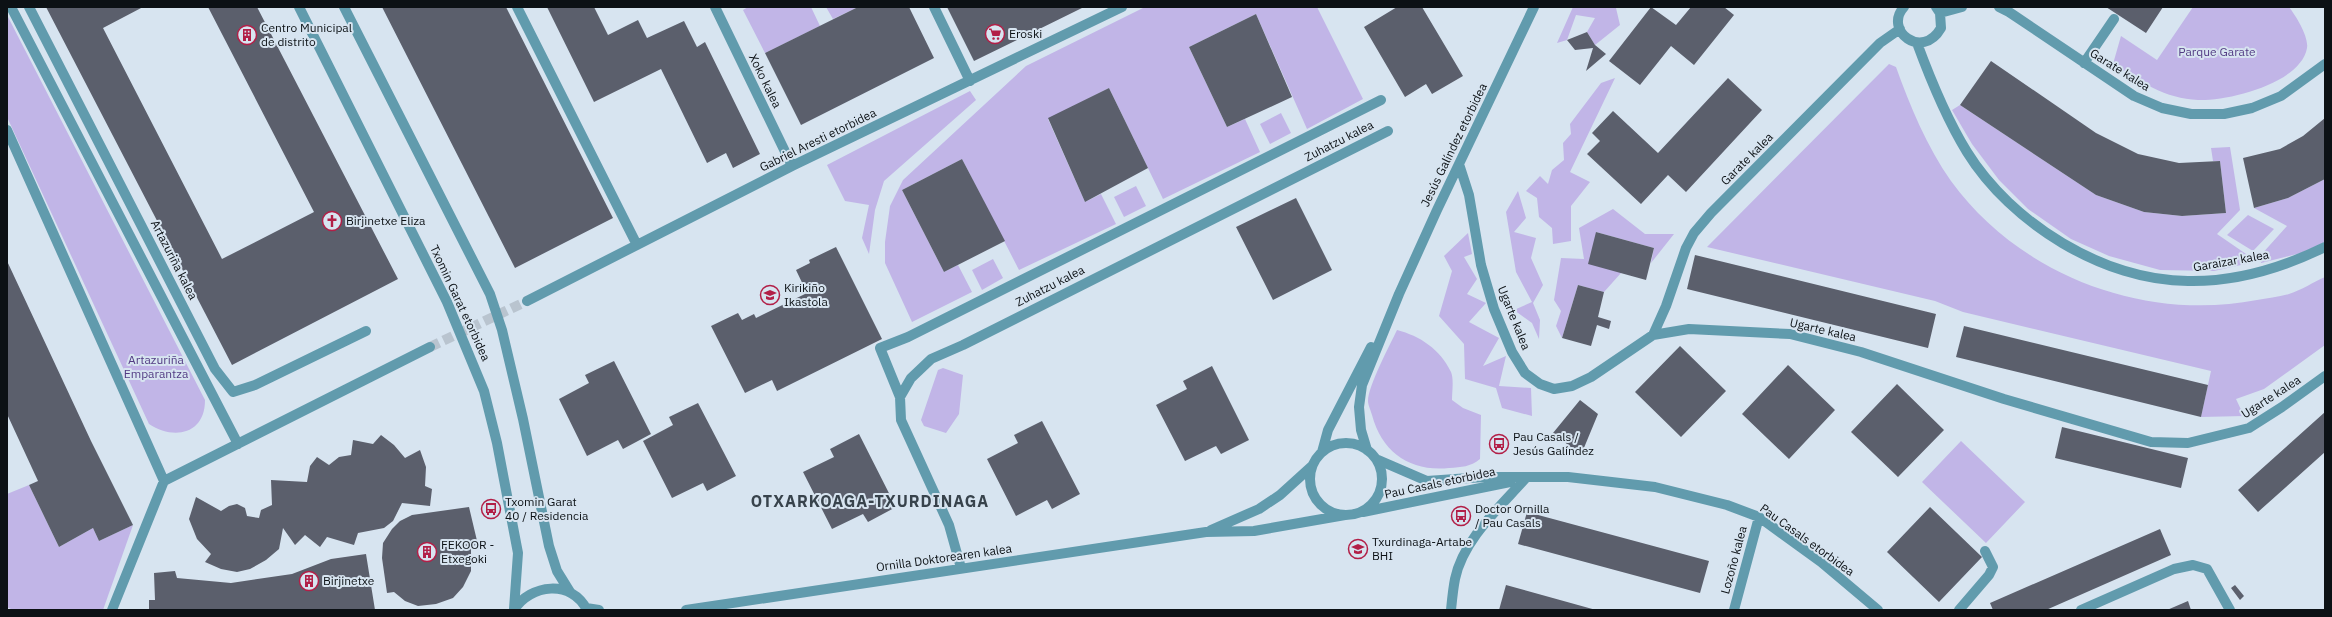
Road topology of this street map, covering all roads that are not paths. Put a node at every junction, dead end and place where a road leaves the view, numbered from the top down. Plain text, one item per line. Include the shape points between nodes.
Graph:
1 (11, 7) edge
2 (29, 7) edge
3 (299, 7) edge
4 (344, 7) edge
5 (517, 7) edge
6 (715, 7) edge
7 (934, 7) edge
8 (1122, 7) edge
9 (1534, 7) edge
10 (1904, 7) edge
11 (1962, 7) edge
12 (1998, 7) edge
13 (1938, 10) edge
14 (2114, 19) dead end
15 (1900, 29) junction
16 (1917, 43) junction
17 (2084, 63) junction
18 (2325, 64) edge
19 (970, 80) junction
20 (1380, 100) dead end
21 (7, 130) edge
22 (1388, 131) dead end
23 (1459, 164) junction
24 (792, 166) junction
25 (637, 245) junction
26 (2325, 247) edge
27 (1399, 294) junction
28 (527, 301) tunnel mouth
29 (366, 331) dead end
30 (1653, 335) junction
31 (430, 347) tunnel mouth
32 (2325, 376) edge
33 (900, 397) junction
34 (238, 444) junction
35 (1367, 450) junction
36 (1322, 452) junction
37 (1376, 459) junction
38 (1312, 466) junction
39 (1525, 479) junction
40 (164, 481) junction
41 (1359, 513) junction
42 (1345, 515) junction
43 (1759, 518) junction
44 (1206, 532) junction
45 (1986, 551) dead end
46 (960, 568) junction
47 (570, 592) junction
48 (586, 609) edge
49 (112, 610) edge
50 (514, 610) edge
51 (599, 610) edge
52 (686, 610) edge
53 (1451, 610) edge
54 (1734, 610) edge
55 (1878, 610) edge
56 (1959, 610) edge
57 (2081, 610) edge
58 (2230, 610) edge

1 - 34 street
2 - 29 street, Artazuriña kalea via 215,368 233,392 255,385
3 - 50 street, Txomin Garat etorbidea via 447,302 484,391 497,443 518,553
4 - 47 street, Txomin Garat etorbidea via 490,294 502,330 523,419 549,546 557,571
5 - 25 street
6 - 24 street, Xoko kalea
7 - 19 street
8 - 19 street, Gabriel Aresti etorbidea
9 - 23 street, Jesús Galíndez etorbidea
10 - 15 street via 1899,15
11 - 13 street
12 - 17 street, Garate kalea
13 - 16 street via 1941,28 1925,42
14 - 17 street
15 - 16 street via 1906,38
15 - 30 street, Garate kalea via 1880,43 1711,213 1694,234 1686,248
16 - 26 street, Garaizar kalea via 1940,103 1968,153 2003,199 2046,233 2074,249 2101,262 2130,271 2160,279 2189,281 2247,274 2274,267
17 - 18 street, Garate kalea via 2134,96 2162,108 2191,114 2224,114 2252,108 2281,96
19 - 24 street, Gabriel Aresti etorbidea
20 - 33 street, Zuhatzu kalea via 915,333 880,348
21 - 40 street
22 - 33 street, Zuhatzu kalea via 970,341 931,358 911,378
23 - 27 street, Jesús Galíndez etorbidea
23 - 30 street, Ugarte kalea via 1469,195 1481,265 1494,309 1512,352 1525,373 1540,384 1554,389 1572,386 1591,377
24 - 25 street, Gabriel Aresti etorbidea
25 - 28 street, Gabriel Aresti etorbidea
27 - 35 street, Jesús Galíndez etorbidea via 1362,385 1359,407 1361,430
27 - 36 street, Jesús Galíndez etorbidea via 1328,430
30 - 32 street, Ugarte kalea via 1689,329 1790,334 1861,352 2004,399 2151,442 2188,443 2249,428 2282,408
31 - 34 street
33 - 46 street via 901,420 949,525
34 - 40 street
35 - 36 street via 1352,443 1344,443 1328,447
35 - 37 street
36 - 38 street
37 - 39 street, Pau Casals etorbidea via 1427,481 1484,477
37 - 41 street via 1382,474 1380,490 1372,504
38 - 42 street via 1310,486 1319,503 1335,514
38 - 44 street, Ornilla Doktorearen kalea via 1280,495 1259,509
39 - 41 street, Pau Casals etorbidea
39 - 43 street, Pau Casals etorbidea via 1568,477 1655,487 1727,505
39 - 53 street via 1486,523 1466,552 1455,578
40 - 49 street
41 - 42 street
42 - 44 street, Ornilla Doktorearen kalea via 1254,531
43 - 54 street, Lozoño kalea
43 - 55 street, Pau Casals etorbidea via 1821,562
44 - 46 street, Ornilla Doktorearen kalea
45 - 56 street via 1993,567
46 - 52 street, Ornilla Doktorearen kalea
47 - 48 street, Txomin Garat etorbidea
47 - 50 street via 538,589 519,601
48 - 51 street
57 - 58 street via 2174,569 2193,565 2207,569

